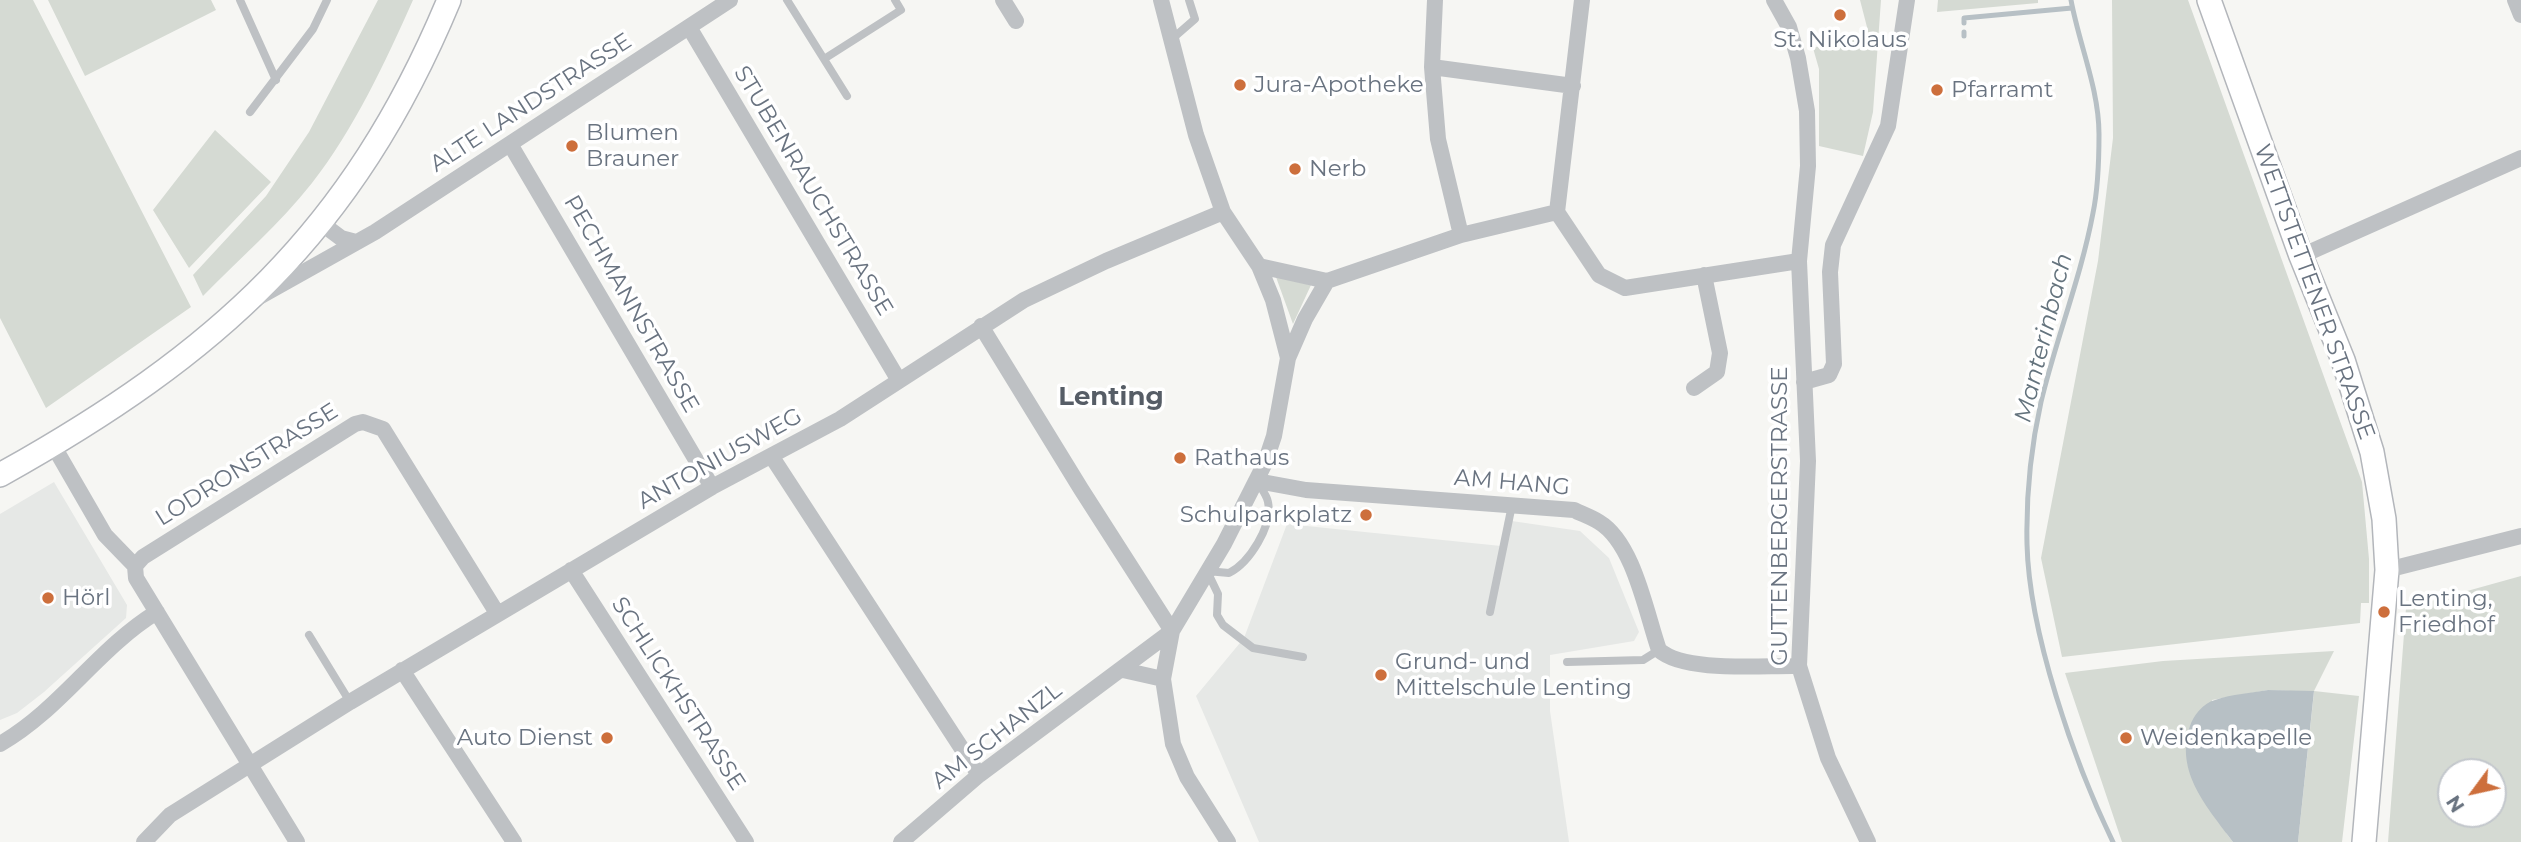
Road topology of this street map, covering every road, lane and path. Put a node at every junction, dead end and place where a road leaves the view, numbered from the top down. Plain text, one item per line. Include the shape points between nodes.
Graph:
1 (240, 0) edge
2 (327, 0) edge
3 (449, 0) edge
4 (730, 0) edge
5 (788, 0) edge
6 (895, 0) edge
7 (1003, 0) edge
8 (1160, 0) edge
9 (1189, 0) edge
10 (1435, 0) edge
11 (1582, 0) edge
12 (1774, 0) edge
13 (1907, 0) edge
14 (2209, 0) edge
15 (2515, 0) edge
16 (2521, 15) edge
17 (1016, 21) dead end
18 (689, 27) junction
19 (1172, 39) junction
20 (824, 59) junction
21 (1432, 67) junction
22 (276, 80) junction
23 (1573, 86) junction
24 (847, 96) dead end
25 (250, 112) dead end
26 (510, 144) junction
27 (2521, 158) edge
28 (1223, 212) junction
29 (1558, 212) junction
30 (321, 223) junction
31 (1461, 234) junction
32 (356, 242) junction
33 (2301, 256) junction
34 (1799, 261) junction
35 (1259, 266) junction
36 (1704, 275) junction
37 (1327, 281) junction
38 (250, 302) junction
39 (981, 326) junction
40 (1288, 358) junction
41 (898, 379) junction
42 (1804, 382) junction
43 (1694, 388) dead end
44 (53, 445) junction
45 (772, 457) junction
46 (0, 475) edge
47 (1257, 481) junction
48 (712, 488) junction
49 (1512, 504) junction
50 (2521, 536) edge
51 (135, 566) junction
52 (571, 570) junction
53 (2387, 570) junction
54 (1207, 571) junction
55 (157, 612) junction
56 (1490, 612) dead end
57 (497, 613) junction
58 (1172, 631) junction
59 (309, 635) dead end
60 (1659, 650) junction
61 (1303, 657) dead end
62 (1567, 662) dead end
63 (1799, 666) junction
64 (402, 670) junction
65 (1123, 670) junction
66 (1163, 679) junction
67 (350, 702) junction
68 (0, 744) edge
69 (248, 767) junction
70 (979, 775) junction
71 (144, 842) edge
72 (297, 842) edge
73 (514, 842) edge
74 (746, 842) edge
75 (901, 842) edge
76 (1228, 842) edge
77 (1868, 842) edge
78 (2364, 842) edge

1 - 22 lane
2 - 22 lane via 313,29
3 - 30 street via 422,64 383,135
4 - 18 street, ALTE LANDSTRASSE
5 - 20 lane
6 - 20 lane via 901,10
7 - 17 street
8 - 19 street
9 - 19 lane via 1195,19
10 - 21 street
11 - 23 street
12 - 34 street, GUTTENBERGERSTRASSE via 1798,58 1807,111 1808,166
13 - 42 street via 1888,126 1833,245 1834,364 1829,376
14 - 33 street, WETTSTETTENER STRASSE
15 - 16 street
18 - 26 street, ALTE LANDSTRASSE
18 - 41 street, STUBENRAUCHSTRASSE
19 - 28 street via 1196,135
20 - 24 lane
21 - 23 street
21 - 31 street via 1438,139
22 - 25 lane
23 - 29 street
26 - 32 street, ALTE LANDSTRASSE
26 - 48 street, PECHMANNSTRASSE
27 - 33 street
28 - 35 street
28 - 39 street, ANTONIUSWEG via 1106,261
29 - 31 street
29 - 36 street via 1599,275 1625,288
30 - 32 street via 341,238
30 - 38 street
31 - 37 street
32 - 38 street, ALTE LANDSTRASSE
33 - 53 street, WETTSTETTENER STRASSE via 2343,360 2372,452
34 - 36 street
34 - 42 street, GUTTENBERGERSTRASSE
35 - 37 street
35 - 40 street
36 - 43 street via 1720,353 1717,372
37 - 40 street
38 - 44 street via 174,366
39 - 41 street, ANTONIUSWEG
39 - 58 street
40 - 47 street via 1274,436
41 - 45 street, ANTONIUSWEG
42 - 63 street, GUTTENBERGERSTRASSE via 1808,461
44 - 46 street
44 - 51 street via 105,534
45 - 48 street, ANTONIUSWEG
45 - 70 street
47 - 49 street, AM HANG via 1306,490
47 - 54 street
47 - 54 lane via 1268,502 1265,525 1249,557 1228,573
48 - 52 street, ANTONIUSWEG
49 - 56 lane
49 - 60 street, AM HANG via 1574,510 1600,522 1618,540 1629,561
50 - 53 street
51 - 55 street via 136,578
51 - 57 street, LODRONSTRASSE via 363,422 383,429
52 - 57 street, ANTONIUSWEG
52 - 74 street, SCHLICKHSTRASSE
53 - 78 street, WETTSTETTENER STRASSE
54 - 58 street
54 - 61 lane via 1218,594 1216,615 1223,625 1253,648
55 - 68 street via 127,632 52,705
55 - 69 street
57 - 64 street, ANTONIUSWEG
58 - 65 street, AM SCHANZL
58 - 66 street
59 - 67 lane
60 - 62 lane via 1643,660
60 - 63 street via 1669,660 1685,663
63 - 77 street, GUTTENBERGERSTRASSE via 1828,758
64 - 67 street, ANTONIUSWEG
64 - 73 street
65 - 66 street
65 - 70 street, AM SCHANZL
66 - 76 street via 1173,744 1186,777
67 - 69 street, ANTONIUSWEG
69 - 71 street, ANTONIUSWEG via 170,815
69 - 72 street
70 - 75 street, AM SCHANZL

